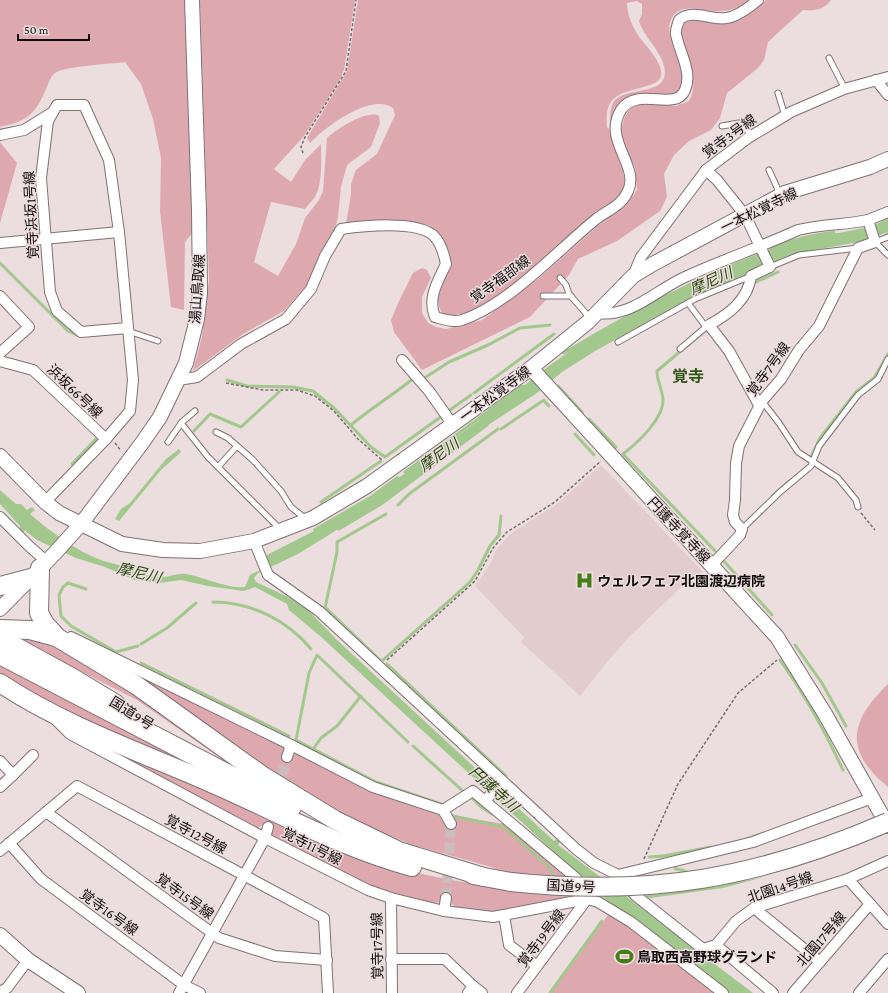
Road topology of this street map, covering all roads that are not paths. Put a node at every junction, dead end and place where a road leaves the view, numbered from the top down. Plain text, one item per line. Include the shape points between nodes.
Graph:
1 (192, 0) edge
2 (758, 0) edge
3 (829, 58) dead end
4 (888, 77) edge
5 (876, 80) junction
6 (845, 89) junction
7 (778, 93) dead end
8 (888, 96) edge
9 (53, 112) junction
10 (785, 116) junction
11 (722, 126) dead end
12 (0, 135) edge
13 (752, 135) junction
14 (888, 160) edge
15 (706, 170) junction
16 (769, 170) dead end
17 (781, 196) junction
18 (888, 212) edge
19 (745, 215) junction
20 (869, 222) junction
21 (119, 232) junction
22 (888, 237) edge
23 (46, 239) junction
24 (875, 240) junction
25 (0, 243) edge
26 (762, 247) junction
27 (858, 248) junction
28 (888, 255) edge
29 (770, 266) junction
30 (633, 276) junction
31 (751, 276) junction
32 (560, 278) dead end
33 (0, 296) edge
34 (543, 296) dead end
35 (571, 296) junction
36 (688, 303) junction
37 (594, 316) junction
38 (707, 326) junction
39 (128, 330) junction
40 (158, 341) dead end
41 (618, 342) dead end
42 (680, 349) dead end
43 (0, 353) edge
44 (888, 359) edge
45 (402, 360) dead end
46 (0, 361) edge
47 (533, 371) junction
48 (178, 380) junction
49 (760, 403) junction
50 (195, 411) dead end
51 (181, 423) junction
52 (453, 425) junction
53 (216, 432) dead end
54 (109, 440) junction
55 (168, 442) dead end
56 (238, 446) junction
57 (0, 456) edge
58 (813, 462) junction
59 (218, 467) junction
60 (45, 502) junction
61 (858, 507) road end
62 (0, 517) edge
63 (308, 520) junction
64 (81, 524) junction
65 (742, 529) junction
66 (283, 531) junction
67 (255, 546) junction
68 (43, 565) junction
69 (712, 565) junction
70 (0, 586) edge
71 (0, 609) edge
72 (58, 638) junction
73 (0, 640) edge
74 (0, 683) edge
75 (0, 689) edge
76 (46, 710) junction
77 (291, 745) junction
78 (33, 755) dead end
79 (287, 757) tunnel mouth
80 (0, 761) edge
81 (13, 775) junction
82 (502, 782) junction
83 (0, 787) edge
84 (872, 798) junction
85 (486, 801) junction
86 (443, 810) junction
87 (46, 812) junction
88 (888, 822) edge
89 (451, 824) tunnel mouth
90 (888, 826) edge
91 (268, 827) dead end
92 (265, 838) junction
93 (9, 843) junction
94 (0, 851) edge
95 (888, 862) edge
96 (618, 875) junction
97 (244, 876) junction
98 (484, 877) junction
99 (848, 879) junction
100 (391, 898) junction
101 (446, 898) tunnel mouth
102 (587, 899) junction
103 (870, 904) junction
104 (754, 908) junction
105 (444, 911) junction
106 (504, 915) junction
107 (888, 924) edge
108 (212, 933) junction
109 (0, 935) edge
110 (716, 945) junction
111 (391, 959) junction
112 (888, 959) edge
113 (28, 960) junction
114 (326, 960) junction
115 (820, 962) junction
116 (537, 966) junction
117 (181, 989) edge
118 (470, 990) edge
119 (0, 992) edge
120 (78, 993) edge
121 (200, 993) edge
122 (328, 993) edge
123 (392, 993) edge
124 (482, 993) edge
125 (517, 993) edge
126 (723, 993) edge
127 (774, 993) edge
128 (794, 993) edge
129 (859, 993) edge

1 - 48 main road, 湯山鳥取線 via 200,294 197,319 186,363
2 - 48 street, 覚寺福部線 via 731,17 692,14 679,20 676,33 687,72 686,89 681,97 672,101 643,98 626,106 618,116 615,131 618,147 630,177 629,189 624,199 596,219 500,300 461,321 436,316 432,310 434,290 446,264 441,246 434,236 424,230 412,228 373,226 341,229 325,256 311,289 286,319 240,344 197,377
3 - 6 lane
4 - 5 street, 覚寺3号線
5 - 6 street, 覚寺3号線
5 - 8 street
6 - 10 street, 覚寺3号線
7 - 10 lane
9 - 12 street via 24,130
9 - 21 street via 57,105 84,105 109,160
9 - 23 street, 覚寺浜坂1号線 via 48,121 41,178
10 - 13 street, 覚寺3号線
11 - 13 lane via 739,124
13 - 15 street, 覚寺3号線
14 - 17 main road, 一本松覚寺線
15 - 19 street
15 - 30 street, 覚寺3号線 via 641,257
16 - 17 lane
17 - 19 main road, 一本松覚寺線
18 - 20 street
19 - 26 street
19 - 30 main road, 一本松覚寺線
20 - 24 street
20 - 26 street via 816,225 798,230
21 - 23 street
21 - 39 street
22 - 24 lane
23 - 25 street
23 - 39 street, 覚寺浜坂1号線 via 50,292 57,311 81,332
24 - 27 street
24 - 28 lane
26 - 29 street
26 - 37 street via 683,278 633,307 610,315
27 - 29 lane via 800,255
27 - 49 street, 覚寺7号線 via 819,326 799,350 781,379
29 - 31 street
30 - 37 main road, 一本松覚寺線
31 - 36 lane
31 - 38 street via 747,292 740,302
32 - 35 lane
33 - 43 street via 29,326
34 - 35 lane
35 - 37 lane
36 - 38 lane
36 - 41 lane
37 - 47 main road, 一本松覚寺線
38 - 42 lane
38 - 49 street via 729,351
39 - 40 lane
39 - 54 street via 133,380 130,411
44 - 58 lane via 878,379 858,395 828,433 819,446
45 - 52 street
46 - 54 street, 浜坂66号線 via 33,370
47 - 52 main road, 一本松覚寺線
47 - 69 main road, 円護寺覚寺線
48 - 64 main road, 湯山鳥取線 via 160,417
49 - 58 lane via 779,424 798,452
49 - 65 street, 覚寺7号線 via 737,455 733,515 735,522
50 - 51 lane
51 - 55 lane
51 - 59 lane
52 - 63 main road, 一本松覚寺線 via 367,486
53 - 56 lane
54 - 60 street
56 - 59 lane
56 - 63 lane via 281,491 291,507
57 - 60 main road, 一本松覚寺線
58 - 61 lane via 838,478 856,500
58 - 65 lane
59 - 66 lane via 276,527
60 - 64 main road, 一本松覚寺線 via 59,513
62 - 68 street
63 - 66 main road, 一本松覚寺線
64 - 67 main road, 一本松覚寺線 via 122,544 163,550 200,551
64 - 68 main road, 湯山鳥取線
65 - 69 street via 733,544
66 - 67 main road, 一本松覚寺線
67 - 82 street via 267,572 275,581 319,611
68 - 70 highway
68 - 71 main road, 湯山鳥取線
68 - 72 highway via 39,613
69 - 84 main road, 円護寺覚寺線 via 777,638 825,714
72 - 73 highway via 30,630
72 - 77 street via 68,635
72 - 98 highway via 136,685 263,776 334,820 399,851
73 - 98 highway, 国道9号 via 96,691 261,791 315,819 413,860
74 - 76 highway
75 - 76 highway
76 - 92 street, 覚寺11号線 via 70,734
76 - 98 highway via 353,848 433,872
77 - 79 street
77 - 86 street via 373,787
78 - 81 street
80 - 81 street
81 - 83 street
82 - 85 street
82 - 96 street via 576,849 594,863
84 - 90 main road, 円護寺覚寺線
84 - 96 street via 753,842
85 - 86 street via 473,791
85 - 102 street via 576,878
86 - 89 street
87 - 93 street, 覚寺12号線
87 - 97 street, 覚寺12号線 via 77,786
87 - 108 street, 覚寺15号線
88 - 98 highway, 国道9号, bridge via 823,849 774,864 697,880 641,887 585,888 511,882
91 - 92 street
92 - 97 street
92 - 100 street, 覚寺11号線 via 368,890
93 - 94 street, 覚寺12号線
93 - 117 street, 覚寺16号線 via 41,880
95 - 99 street, 北園14号線
96 - 110 street via 635,895 703,949
97 - 108 street
97 - 114 street, 覚寺12号線 via 324,918
99 - 103 street
99 - 104 street, 北園14号線
100 - 105 street, 覚寺11号線
100 - 111 street, 覚寺17号線
101 - 105 street
102 - 106 street, 覚寺11号線
102 - 116 street, 覚寺19号線
102 - 126 street via 598,902 631,922
103 - 107 street
103 - 115 street, 北園17号線
104 - 110 street, 北園14号線 via 736,921
104 - 115 street
105 - 106 street, 覚寺11号線 via 493,917
106 - 116 street via 508,945
108 - 114 street, 覚寺15号線 via 219,938 275,956
108 - 117 street
109 - 113 main road
110 - 127 street
111 - 118 street via 445,959
111 - 123 street, 覚寺17号線
112 - 129 street
113 - 119 street via 7,988
113 - 120 main road
114 - 122 street, 覚寺12号線
115 - 128 street, 北園17号線
116 - 125 street, 覚寺19号線
117 - 121 street, 覚寺16号線
118 - 124 street

